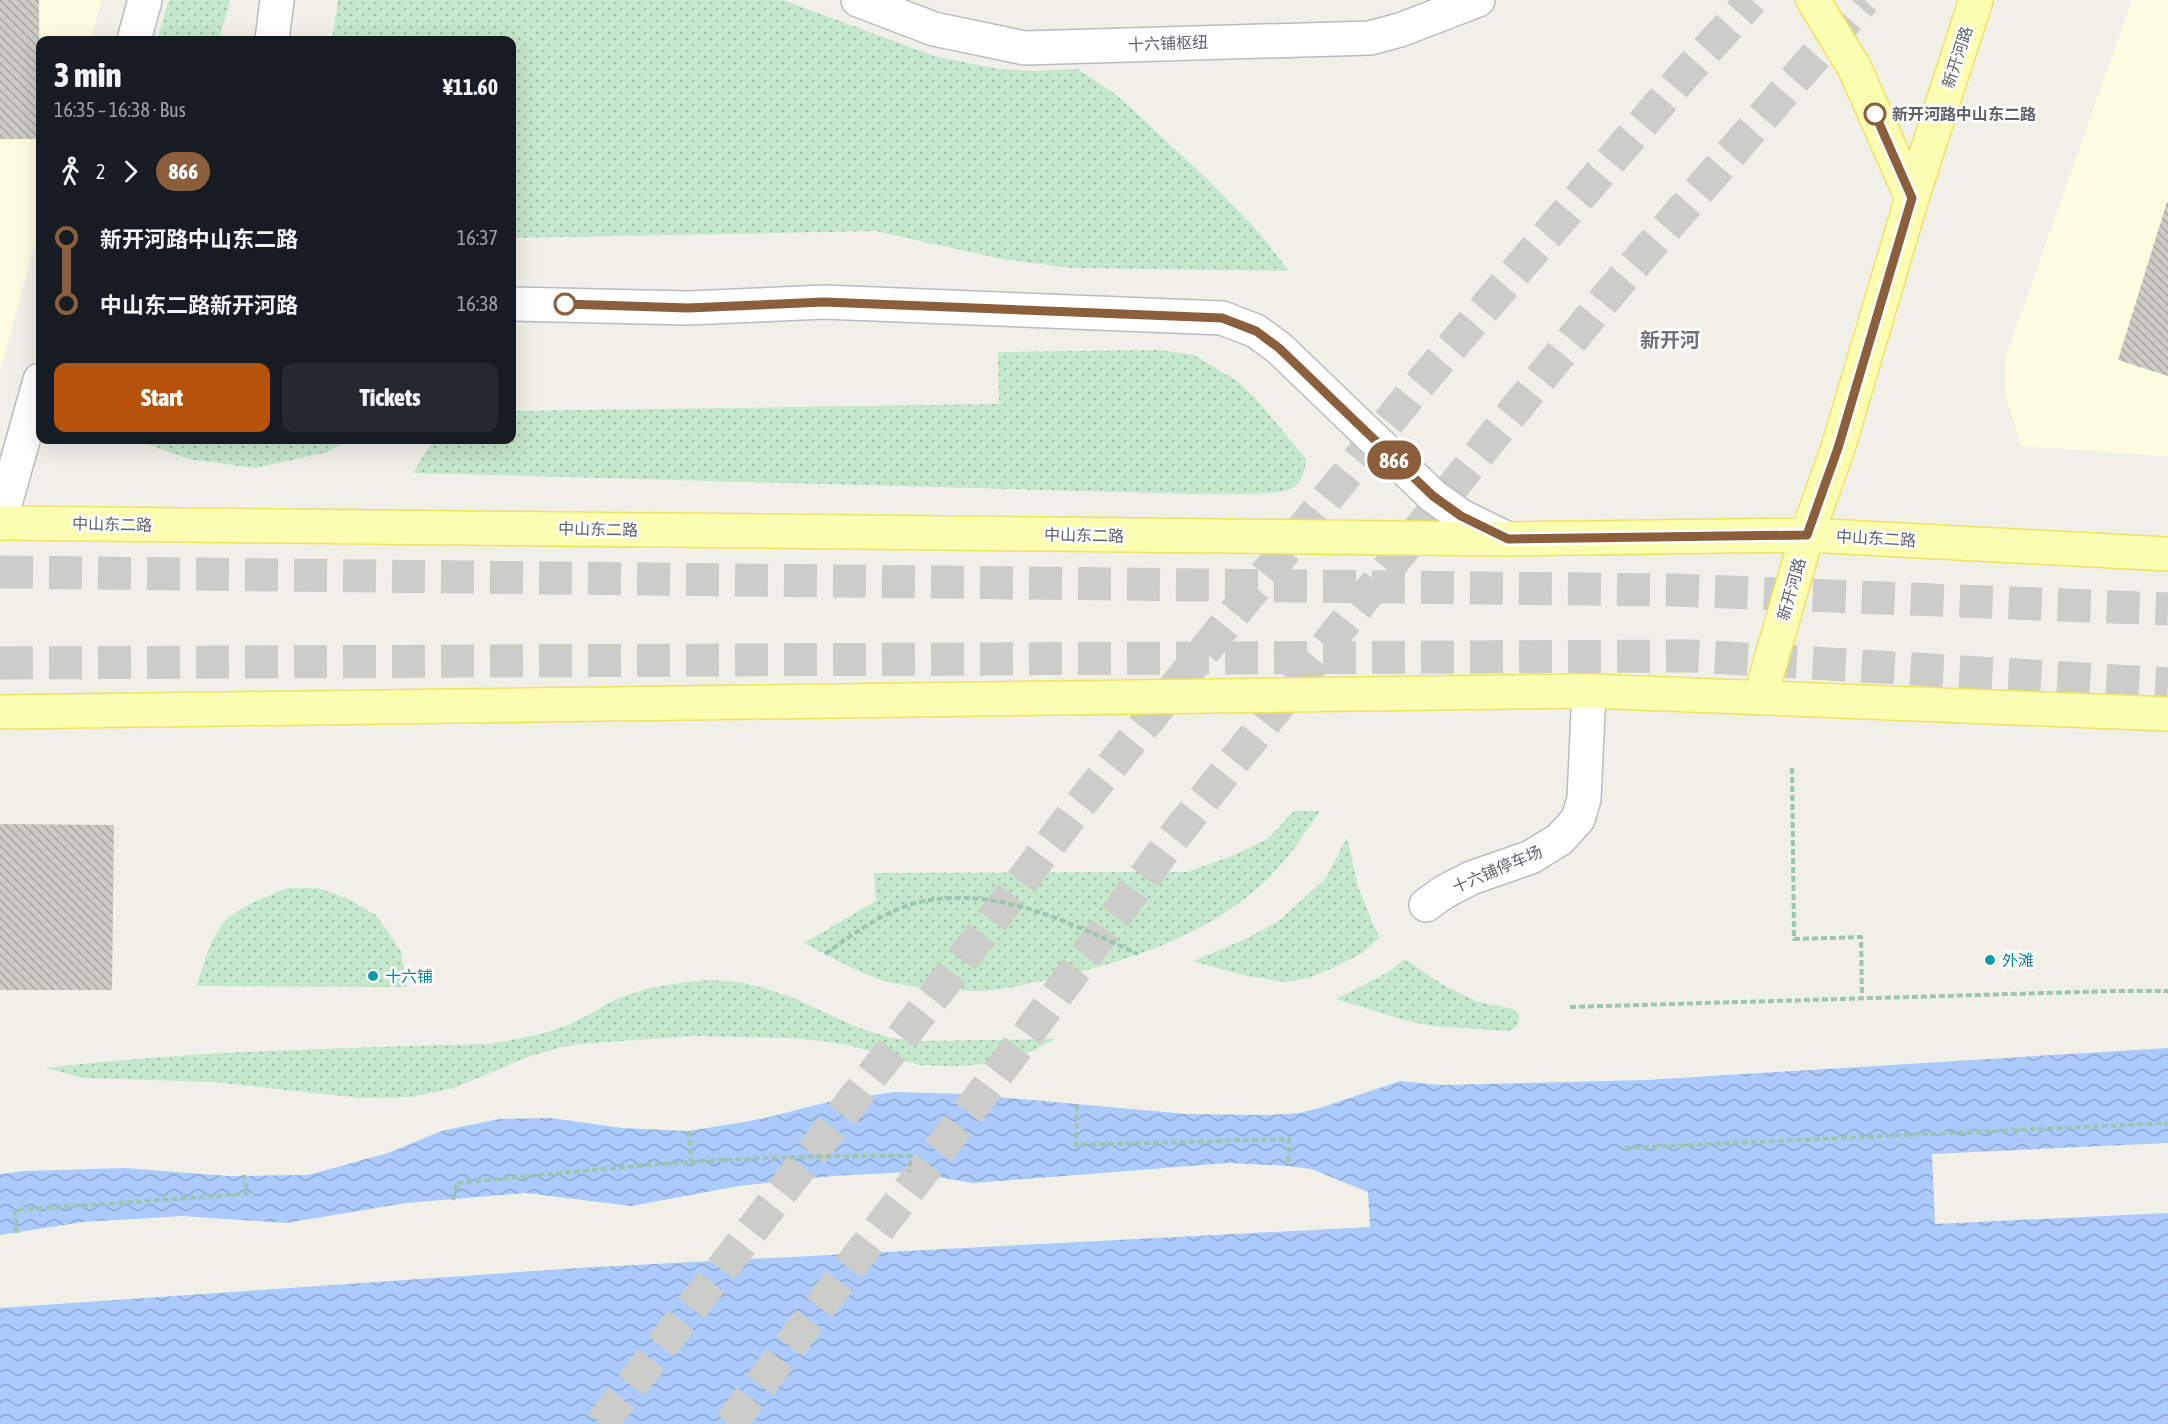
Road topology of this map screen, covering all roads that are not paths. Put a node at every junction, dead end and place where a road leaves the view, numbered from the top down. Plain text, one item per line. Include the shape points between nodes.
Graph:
1 (146, 0) edge
2 (277, 0) edge
3 (858, 0) edge
4 (1478, 0) edge
5 (1813, 0) edge
6 (1976, 0) edge
7 (135, 36) edge
8 (272, 36) edge
9 (1912, 198) junction
10 (516, 303) edge
11 (36, 394) edge
12 (0, 522) edge
13 (1807, 535) junction
14 (1508, 539) junction
15 (2168, 554) edge
16 (1589, 691) junction
17 (1760, 698) junction
18 (0, 712) edge
19 (2168, 714) edge
20 (1425, 905) dead end

1 - 7 street
2 - 8 street
3 - 4 street, 十六铺枢纽 via 934,29 1025,48 1370,38
5 - 9 main road via 1854,67
6 - 9 main road, 新开河路
9 - 13 main road, 新开河路 via 1838,448
10 - 14 street via 688,308 824,302 1222,318 1256,331 1279,348 1433,496 1461,516
11 - 12 street
12 - 14 main road, 中山东二路
13 - 14 main road, 中山东二路
13 - 15 main road, 中山东二路
13 - 17 main road, 新开河路
16 - 17 main road
16 - 18 main road
16 - 20 street, 十六铺停车场 via 1584,799 1578,819 1560,840 1531,857 1471,878
17 - 19 main road

